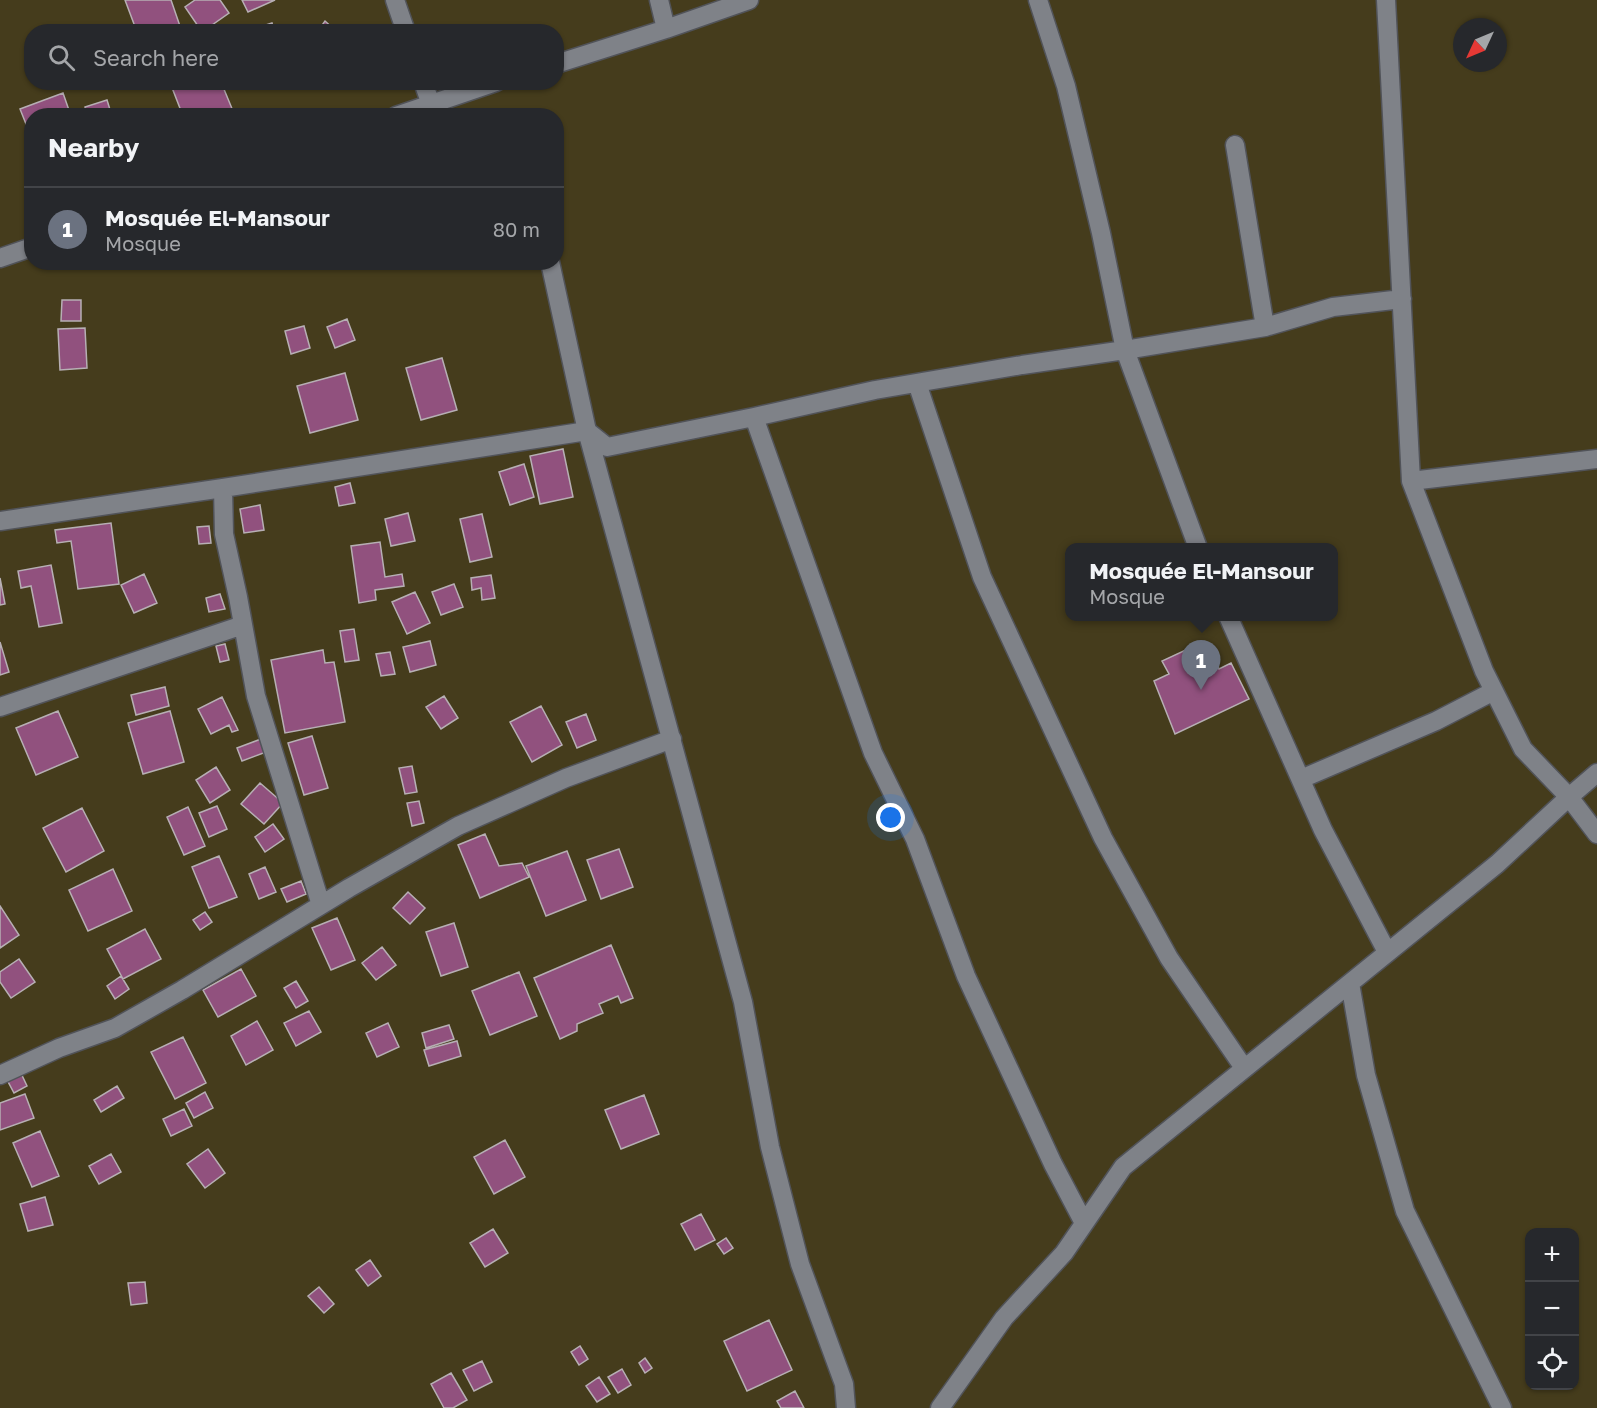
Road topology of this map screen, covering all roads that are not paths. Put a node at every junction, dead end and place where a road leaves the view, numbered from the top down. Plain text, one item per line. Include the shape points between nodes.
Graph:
1 (395, 0) edge
2 (659, 0) edge
3 (749, 0) edge
4 (1038, 0) edge
5 (1386, 0) edge
6 (403, 24) edge
7 (666, 29) junction
8 (564, 61) edge
9 (426, 90) edge
10 (477, 90) edge
11 (433, 108) edge
12 (435, 108) edge
13 (1235, 145) dead end
14 (24, 250) edge
15 (0, 258) edge
16 (552, 270) edge
17 (1402, 299) junction
18 (1265, 327) junction
19 (1125, 350) junction
20 (917, 383) junction
21 (754, 417) junction
22 (587, 431) junction
23 (1597, 459) edge
24 (1411, 481) junction
25 (223, 488) junction
26 (0, 521) edge
27 (1196, 543) edge
28 (1230, 621) edge
29 (243, 625) junction
30 (1494, 691) junction
31 (0, 707) edge
32 (672, 739) junction
33 (1597, 773) edge
34 (1301, 779) junction
35 (1569, 797) junction
36 (1597, 834) edge
37 (321, 905) junction
38 (1387, 952) junction
39 (1350, 983) junction
40 (1244, 1068) junction
41 (0, 1075) edge
42 (1084, 1223) junction
43 (846, 1408) edge
44 (940, 1408) edge
45 (1502, 1408) edge

1 - 6 street
2 - 7 street
3 - 7 street
4 - 19 street via 1066,86
5 - 17 street
7 - 8 street
9 - 11 street
10 - 12 street
13 - 18 street
14 - 15 street
16 - 22 street
17 - 18 street via 1333,307
17 - 24 street
18 - 19 street
19 - 20 street
19 - 27 street
20 - 21 street
20 - 40 street via 982,577 1103,838 1169,958
21 - 22 street via 606,447
21 - 42 street via 873,753 915,839 966,976
22 - 25 street
22 - 32 street
23 - 24 street
24 - 30 street
25 - 26 street
25 - 29 street via 224,534
28 - 34 street
29 - 31 street
29 - 37 street via 256,696
30 - 34 street via 1436,721
30 - 35 street via 1523,749
32 - 37 street via 566,778 458,826
32 - 43 street via 743,1002 770,1147 800,1264 844,1384
33 - 35 street
34 - 38 street via 1323,830
35 - 36 street
35 - 38 street via 1497,864
37 - 41 street via 115,1028
38 - 39 street
39 - 40 street
39 - 45 street via 1366,1075 1405,1211
40 - 42 street via 1123,1167
42 - 44 street via 1064,1253 1004,1318

